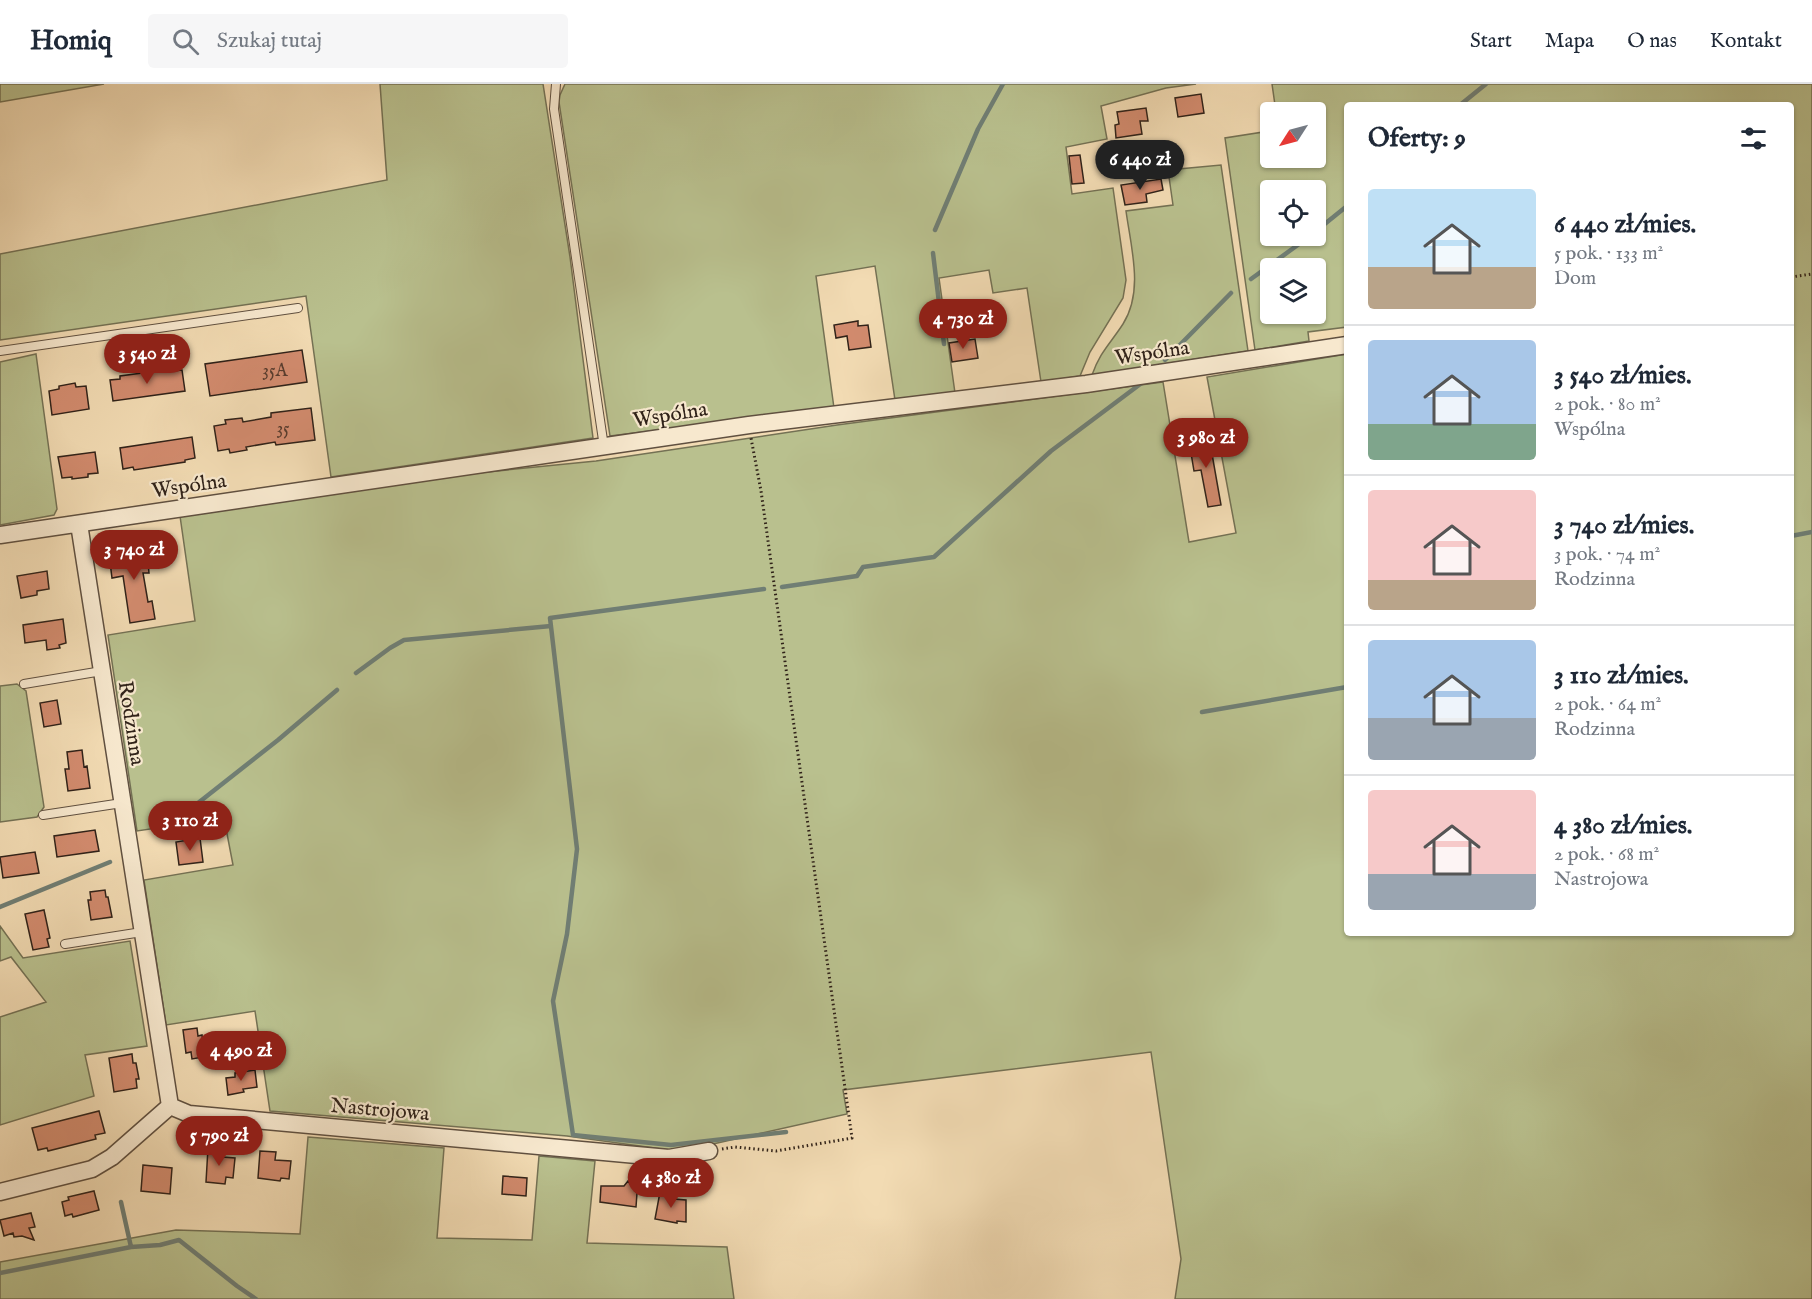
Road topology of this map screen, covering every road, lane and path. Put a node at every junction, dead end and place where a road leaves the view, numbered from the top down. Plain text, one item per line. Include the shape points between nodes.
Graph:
1 (556, 84) edge
2 (1812, 274) edge
3 (1794, 277) edge
4 (298, 308) dead end
5 (1344, 345) edge
6 (0, 351) edge
7 (749, 425) junction
8 (604, 447) junction
9 (79, 524) junction
10 (0, 535) edge
11 (102, 671) junction
12 (24, 684) dead end
13 (122, 803) junction
14 (43, 815) dead end
15 (142, 932) junction
16 (66, 944) dead end
17 (170, 1106) junction
18 (710, 1151) joint
19 (0, 1192) edge

1 - 8 lane via 554,109
2 - 3 path
4 - 6 lane
5 - 7 street, Wspólna via 1086,384
7 - 8 street, Wspólna
7 - 18 path via 852,1138 776,1151 735,1147
8 - 9 street, Wspólna
9 - 10 street, Wspólna
9 - 11 street, Rodzinna
11 - 12 lane
11 - 13 street, Rodzinna
13 - 14 lane
13 - 15 street, Rodzinna
15 - 16 lane
15 - 17 street, Rodzinna
17 - 18 street, Nastrojowa via 189,1114 669,1158
17 - 19 street via 112,1157 92,1169

